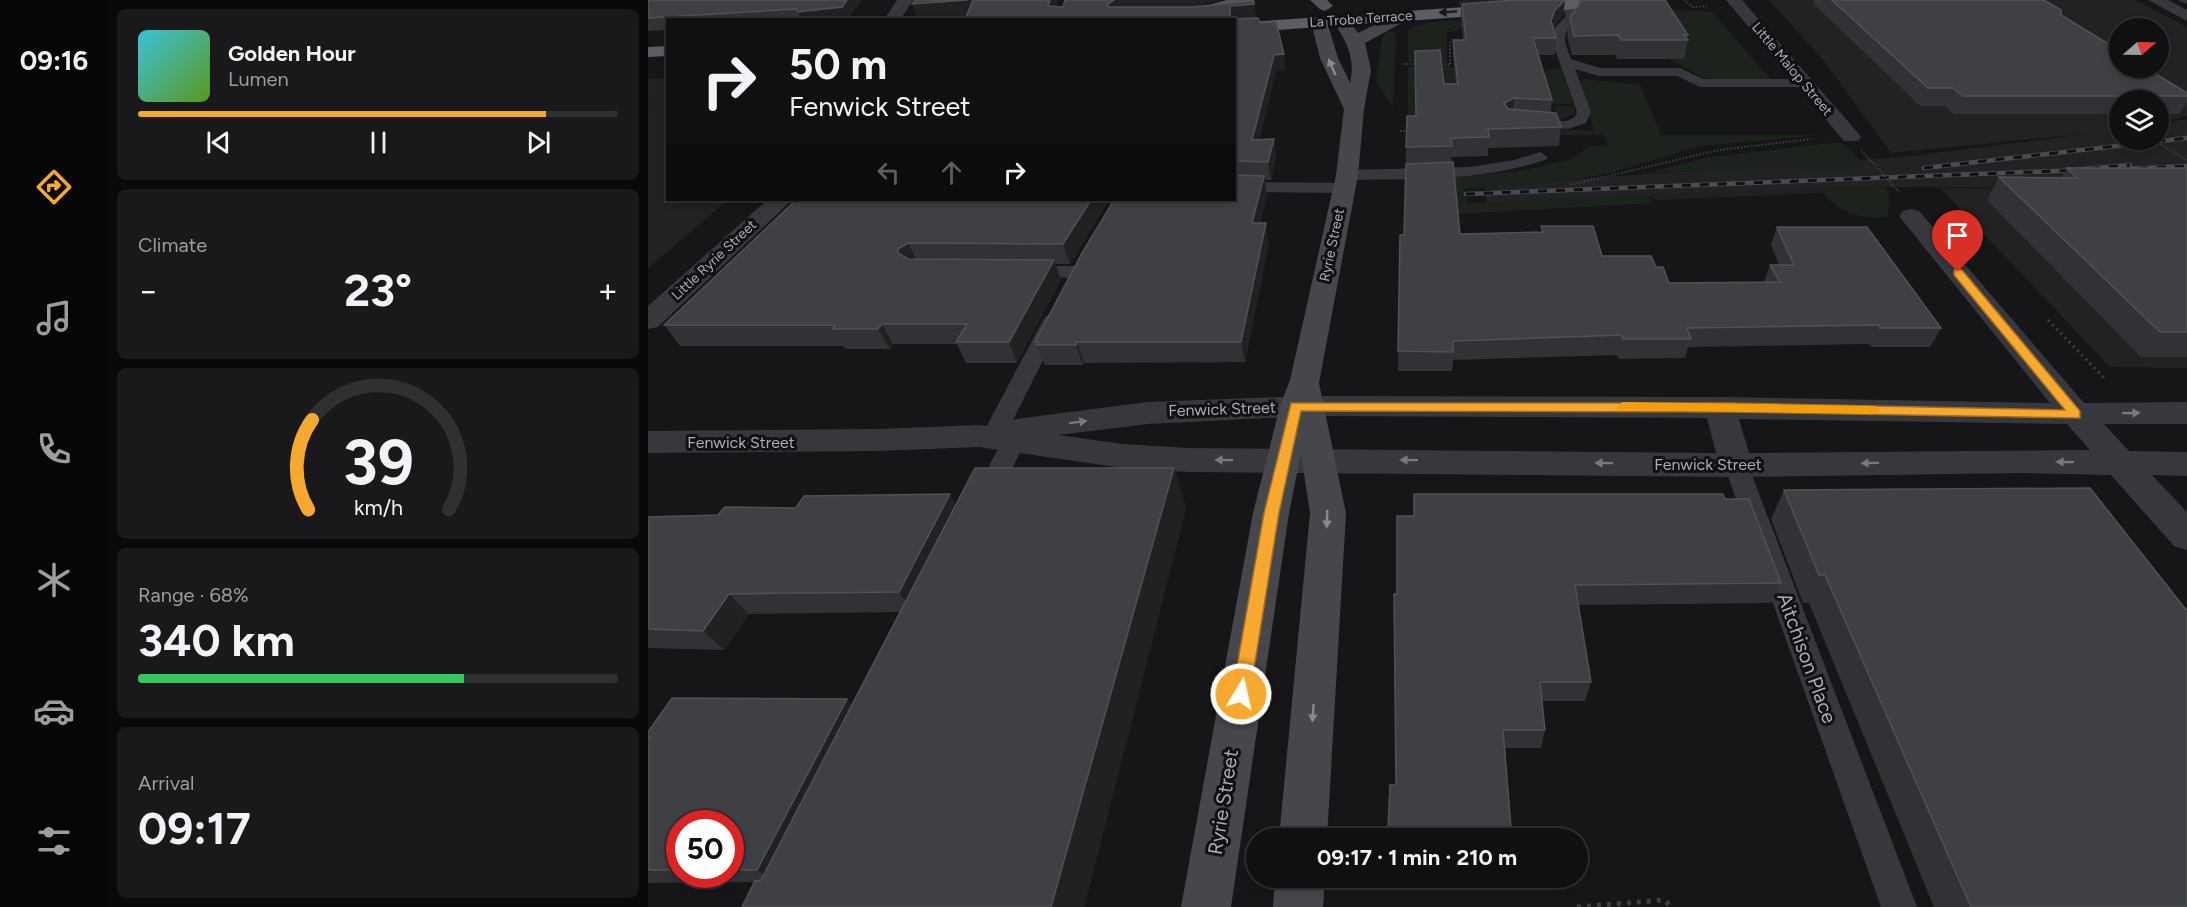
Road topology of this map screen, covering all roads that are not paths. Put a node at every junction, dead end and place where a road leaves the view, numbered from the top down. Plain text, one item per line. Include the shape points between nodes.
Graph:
1 (906, 0) edge
2 (1245, 0) edge
3 (1415, 0) edge
4 (1632, 0) edge
5 (1734, 0) edge
6 (2156, 0) edge
7 (1567, 4) junction
8 (1319, 7) edge
9 (1186, 15) joint
10 (1403, 16) junction
11 (2187, 16) edge
12 (893, 18) edge
13 (1340, 20) junction
14 (1236, 28) edge
15 (1356, 41) junction
16 (666, 51) edge
17 (648, 52) edge
18 (1567, 62) junction
19 (666, 66) edge
20 (648, 68) edge
21 (1805, 83) junction
22 (1354, 109) junction
23 (1512, 122) edge
24 (1856, 144) road end
25 (1540, 157) dead end
26 (1346, 181) junction
27 (1236, 187) edge
28 (779, 201) edge
29 (1905, 204) road end
30 (1088, 254) edge
31 (1009, 272) edge
32 (1077, 272) junction
33 (648, 321) edge
34 (1303, 398) junction
35 (1720, 408) junction
36 (2187, 413) edge
37 (2076, 414) junction
38 (996, 436) junction
39 (648, 442) edge
40 (1301, 461) junction
41 (2123, 464) junction
42 (2187, 464) edge
43 (1736, 465) junction
44 (972, 525) edge
45 (2187, 536) edge
46 (1304, 828) edge
47 (1299, 888) edge
48 (1206, 907) edge
49 (1298, 907) edge
50 (1899, 907) edge

1 - 12 street
2 - 9 main road
3 - 8 highway, La Trobe Terrace
4 - 7 highway, La Trobe Terrace
5 - 21 street, Little Malop Street
6 - 11 street
7 -> 10 highway, La Trobe Terrace
7 - 18 lane via 1572,16 1557,38
8 - 9 highway, La Trobe Terrace
8 - 13 highway, La Trobe Terrace
8 - 14 highway, La Trobe Terrace
22 -> 8 main road via 1329,58
10 - 13 highway, La Trobe Terrace
10 - 15 main road
13 - 15 main road, Ryrie Street
15 - 22 main road, Ryrie Street via 1362,69
16 - 17 highway
18 - 21 lane via 1599,72 1680,72 1700,83
18 - 23 lane via 1584,112 1581,120 1550,126
19 - 20 highway
21 - 24 street, Little Malop Street
22 - 26 main road, Ryrie Street
25 - 26 lane via 1516,166
26 - 27 lane
26 - 34 main road, Ryrie Street
28 - 33 street, Little Ryrie Street
29 - 37 street
30 - 32 lane
31 - 32 lane
32 - 38 lane
34 - 35 street, Fenwick Street
38 -> 34 street, Fenwick Street via 1148,413
34 - 40 main road, Ryrie Street
35 - 37 street, Fenwick Street
35 - 43 street, Aitchison Place
37 -> 36 street, Fenwick Street
37 - 41 street
38 - 39 street, Fenwick Street
40 -> 38 street, Fenwick Street via 1123,456
38 - 44 lane
43 -> 40 street, Fenwick Street
40 -> 46 main road, Ryrie Street via 1328,513
40 - 48 main road, Ryrie Street via 1269,529
41 - 42 street, Fenwick Street
41 -> 43 street, Fenwick Street
41 - 45 street
43 - 50 lane, Aitchison Place
47 - 49 main road

